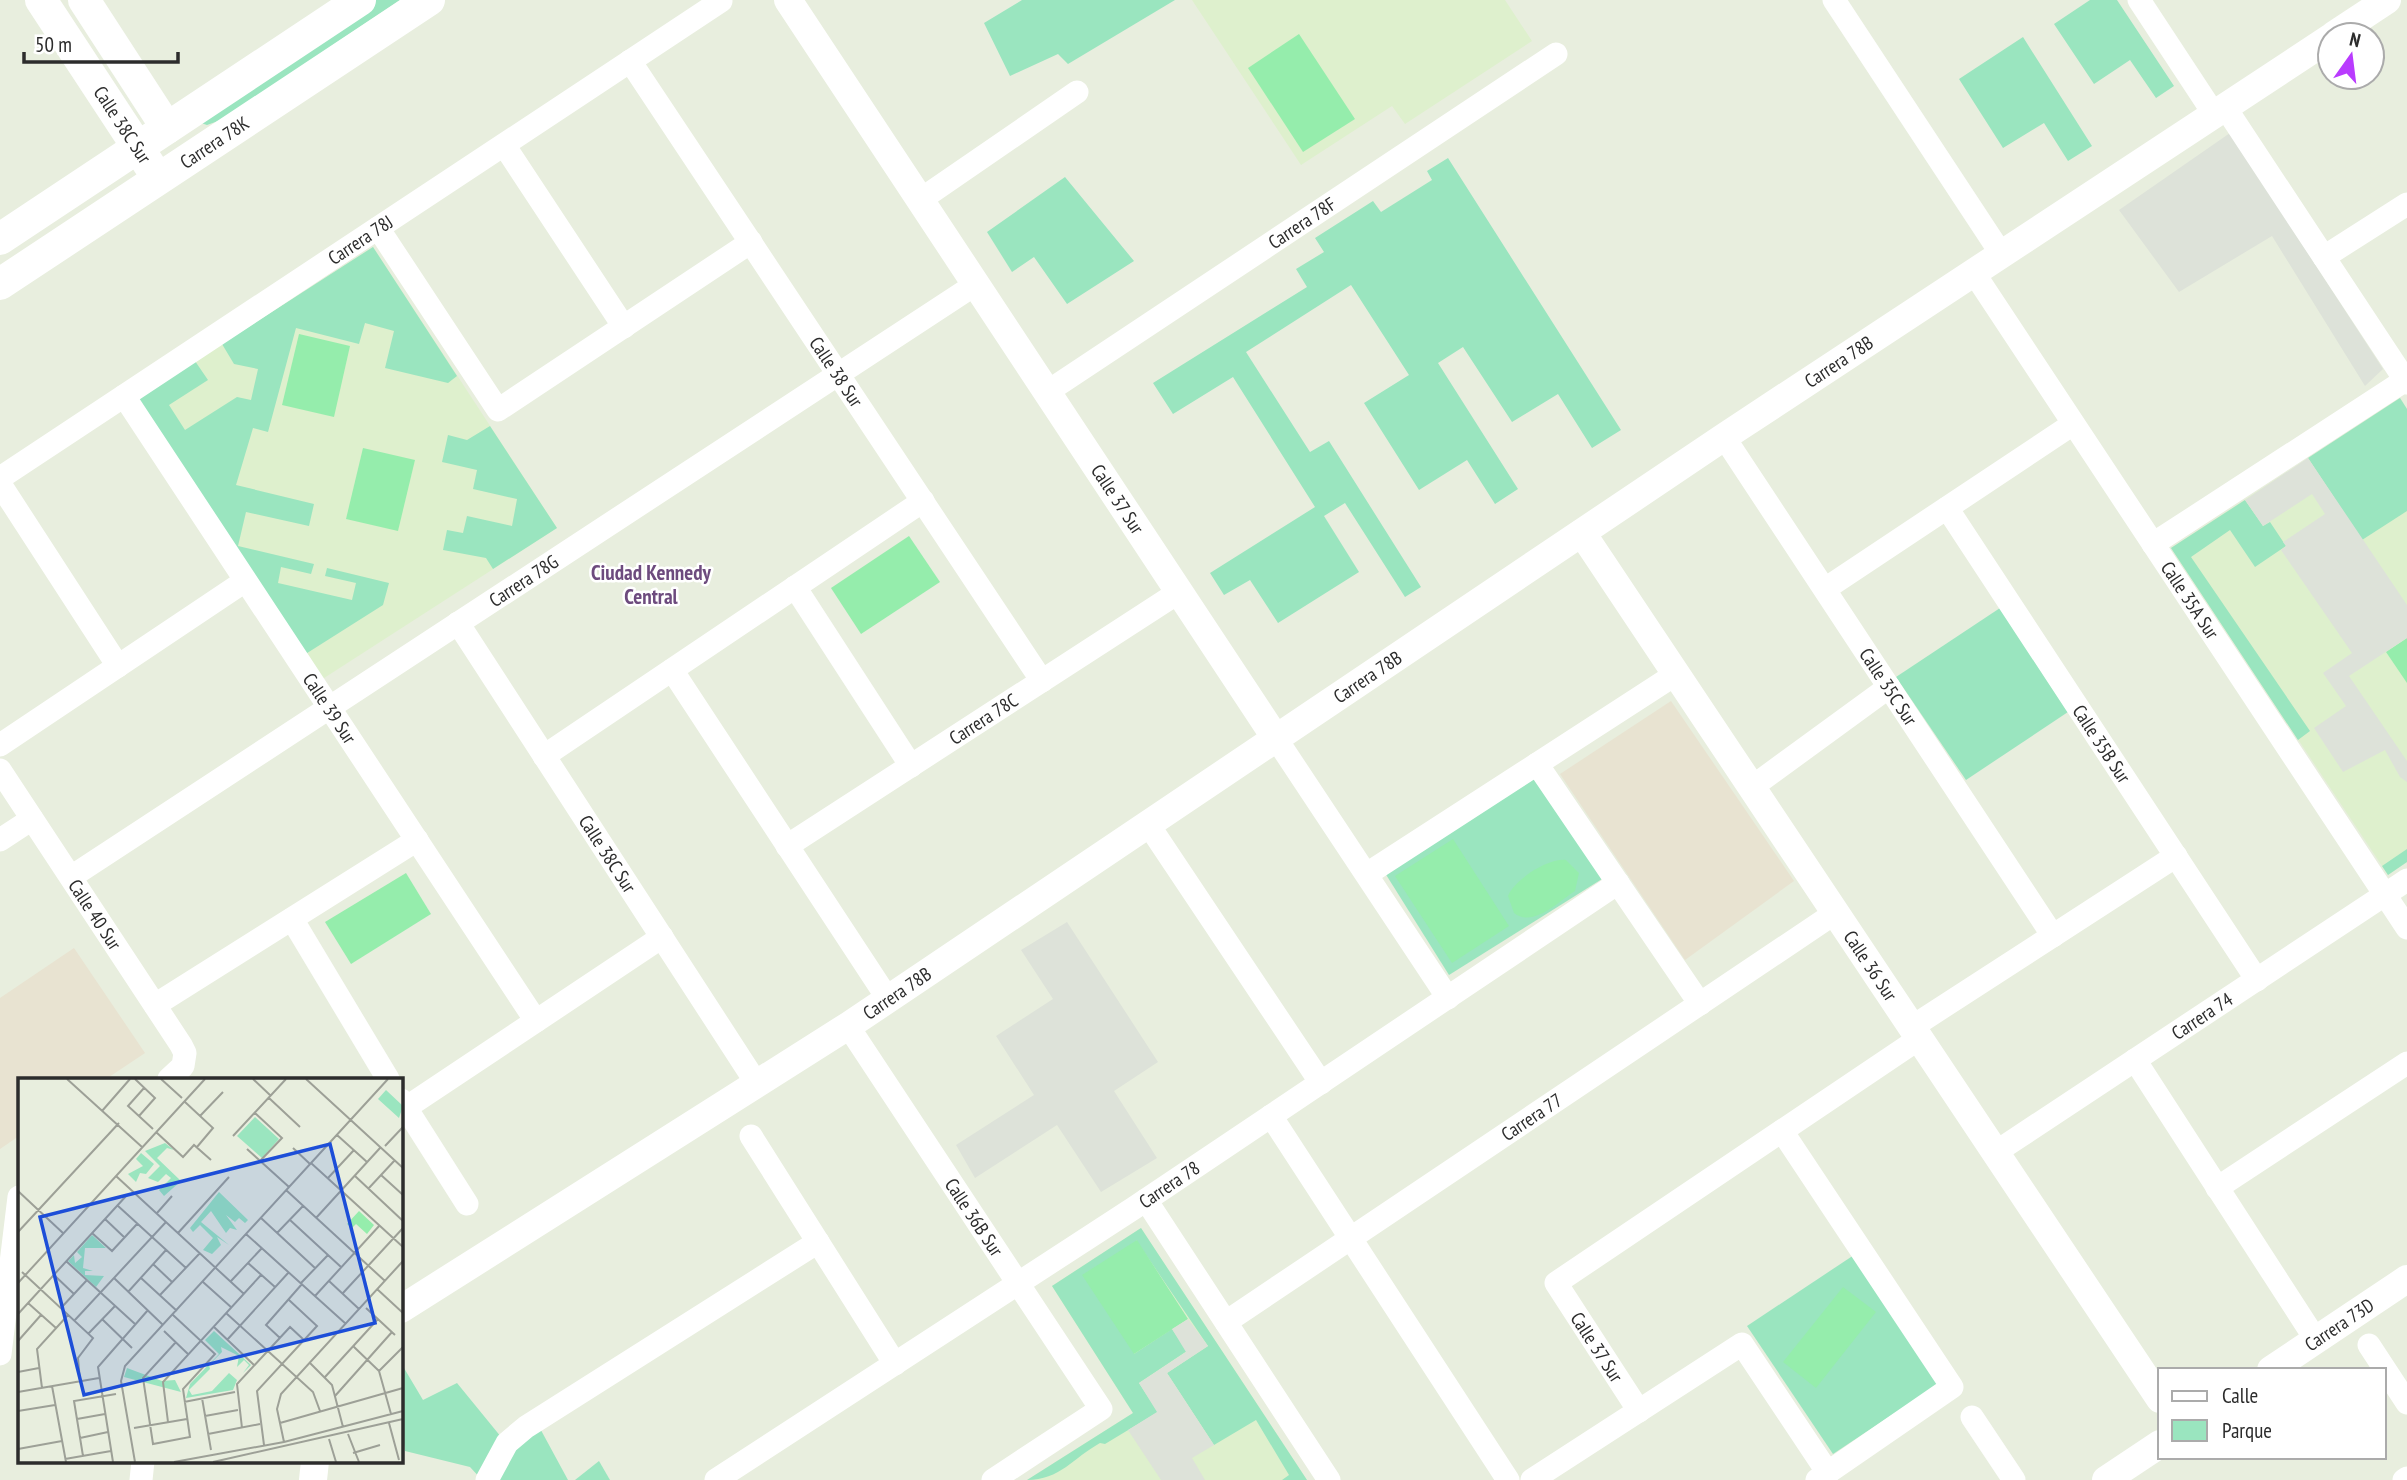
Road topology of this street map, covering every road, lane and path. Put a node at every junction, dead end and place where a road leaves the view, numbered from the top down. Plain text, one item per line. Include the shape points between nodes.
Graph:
1 (41, 0) edge
2 (84, 0) edge
3 (360, 0) edge
4 (429, 0) edge
5 (788, 0) edge
6 (1834, 0) edge
7 (2139, 0) edge
8 (2388, 0) edge
9 (721, 1) edge
10 (2356, 21) edge
11 (2316, 47) edge
12 (1556, 54) dead end
13 (630, 61) junction
14 (1077, 92) dead end
15 (2219, 111) junction
16 (167, 128) junction
17 (504, 145) junction
18 (138, 147) junction
19 (159, 180) junction
20 (920, 200) junction
21 (2407, 204) edge
22 (379, 228) junction
23 (0, 239) edge
24 (751, 242) junction
25 (2002, 255) junction
26 (2324, 257) junction
27 (1974, 273) junction
28 (0, 284) edge
29 (976, 284) junction
30 (624, 327) junction
31 (838, 374) junction
32 (2406, 380) edge
33 (1047, 392) junction
34 (124, 396) junction
35 (2073, 424) junction
36 (1724, 438) junction
37 (0, 478) edge
38 (0, 484) edge
39 (923, 501) junction
40 (1947, 508) junction
41 (1582, 533) junction
42 (2152, 544) junction
43 (245, 581) junction
44 (795, 587) junction
45 (1825, 589) junction
46 (1179, 592) junction
47 (458, 623) junction
48 (118, 666) junction
49 (672, 670) junction
50 (1676, 674) junction
51 (1042, 681) junction
52 (1889, 687) junction
53 (329, 708) junction
54 (1277, 740) junction
55 (0, 745) edge
56 (544, 756) junction
57 (1537, 764) junction
58 (911, 766) junction
59 (0, 770) edge
60 (1752, 787) junction
61 (32, 819) junction
62 (1148, 824) junction
63 (0, 840) edge
64 (417, 840) junction
65 (788, 846) junction
66 (2176, 856) junction
67 (1367, 874) junction
68 (71, 877) junction
69 (2407, 880) edge
70 (1618, 883) junction
71 (2385, 895) junction
72 (1835, 913) junction
73 (292, 919) junction
74 (2407, 928) edge
75 (2053, 936) junction
76 (662, 937) junction
77 (2257, 980) junction
78 (1448, 998) junction
79 (888, 999) junction
80 (1700, 1004) junction
81 (155, 1005) junction
82 (536, 1021) junction
83 (848, 1026) junction
84 (1916, 1033) junction
85 (2135, 1060) junction
86 (2407, 1063) edge
87 (177, 1071) edge
88 (387, 1078) edge
89 (1321, 1083) junction
90 (757, 1084) junction
91 (402, 1107) edge
92 (1271, 1116) junction
93 (1782, 1131) junction
94 (751, 1136) dead end
95 (1996, 1152) junction
96 (2217, 1188) junction
97 (1146, 1200) junction
98 (467, 1204) dead end
99 (18, 1206) edge
100 (1350, 1238) junction
101 (818, 1242) junction
102 (2407, 1279) edge
103 (1020, 1282) junction
104 (402, 1308) edge
105 (1226, 1322) junction
106 (2316, 1340) junction
107 (2369, 1345) dead end
108 (0, 1354) edge
109 (0, 1361) edge
110 (18, 1363) edge
111 (895, 1364) junction
112 (2274, 1368) edge
113 (2384, 1368) edge
114 (2386, 1371) edge
115 (2158, 1396) edge
116 (2407, 1403) edge
117 (1639, 1411) junction
118 (1972, 1417) dead end
119 (2158, 1445) edge
120 (143, 1462) edge
121 (315, 1462) edge
122 (491, 1471) edge
123 (1822, 1476) edge
124 (141, 1480) edge
125 (313, 1480) edge
126 (716, 1480) edge
127 (993, 1480) edge
128 (1329, 1480) edge
129 (1508, 1480) edge
130 (1532, 1480) edge
131 (2014, 1480) edge
132 (2106, 1480) edge

1 - 18 main road, Calle 38C Sur
2 - 16 main road, Calle 38C Sur
3 - 16 main road, Carrera 78K
4 - 19 main road, Carrera 78K
5 - 20 street, Calle 37 Sur
6 - 25 street
7 - 15 street
8 - 10 street
9 - 13 street, Carrera 78J
11 - 15 street, Carrera 78B
12 - 33 street, Carrera 78F
13 - 17 street, Carrera 78J
13 - 24 street, Calle 38 Sur
14 - 20 street
15 - 25 street, Carrera 78B
15 - 26 street
16 - 18 main road, Carrera 78K
17 - 22 street, Carrera 78J
17 - 30 street
18 - 19 main road, Calle 38C Sur
18 - 23 main road, Carrera 78K
19 - 28 main road, Carrera 78K
20 - 29 street, Calle 37 Sur
21 - 26 street
22 - 30 street via 498,410
22 - 34 street, Carrera 78J
24 - 30 street
24 - 31 street, Calle 38 Sur
25 - 27 street, Carrera 78B
26 - 32 street
27 - 35 street, Calle 35A Sur
27 - 36 street, Carrera 78B
29 - 31 street, Carrera 78G
29 - 33 street, Calle 37 Sur
31 - 39 street, Calle 38 Sur
31 - 47 street, Carrera 78G
32 - 42 street
33 - 46 street, Calle 37 Sur
34 - 37 street, Carrera 78J
34 - 43 street, Calle 39 Sur
35 - 40 street
35 - 42 street, Calle 35A Sur
36 - 41 street, Carrera 78B
36 - 45 street, Calle 35C Sur
38 - 48 street
39 - 44 street
39 - 51 street, Calle 38 Sur
40 - 45 street
40 - 66 street, Calle 35B Sur
41 - 50 street, Calle 36 Sur
41 - 54 street, Carrera 78B
42 - 71 street, Calle 35A Sur
43 - 48 street
43 - 53 street, Calle 39 Sur
44 - 49 street
44 - 58 street
45 - 52 street, Calle 35C Sur
46 - 51 street, Carrera 78C
46 - 54 street, Calle 37 Sur
47 - 53 street, Carrera 78G
47 - 56 street, Calle 38C Sur
48 - 55 street
49 - 56 street
49 - 65 street
50 - 57 street
50 - 60 street, Calle 36 Sur
51 - 58 street, Carrera 78C
52 - 60 street
52 - 75 street, Calle 35C Sur
53 - 64 street, Calle 39 Sur
53 - 68 street, Carrera 78G
54 - 62 street, Carrera 78B
54 - 67 street, Calle 37 Sur
56 - 76 street, Calle 38C Sur
57 - 67 street
57 - 70 street
58 - 65 street, Carrera 78C
59 - 61 street, Calle 40 Sur
60 - 72 street, Calle 36 Sur
61 - 63 street
61 - 68 street, Calle 40 Sur
62 - 79 street, Carrera 78B
62 - 89 street
64 - 73 street
64 - 82 street, Calle 39 Sur
65 - 79 street
66 - 75 street
66 - 77 street, Calle 35B Sur
67 - 78 street, Calle 37 Sur
68 - 81 street, Calle 40 Sur
69 - 71 street, Carrera 74
70 - 78 street, Carrera 78
70 - 80 street
71 - 74 street, Calle 35A Sur
71 - 77 street, Carrera 74
72 - 80 street, Carrera 77
72 - 84 street, Calle 36 Sur
73 - 81 street
73 - 88 street
75 - 84 street
76 - 82 street
76 - 90 street, Calle 38C Sur
77 - 85 street, Carrera 74
78 - 89 street, Carrera 78
79 - 83 street, Carrera 78B
80 - 100 street, Carrera 77
81 - 87 street, Calle 40 Sur via 185,1053
82 - 91 street
83 - 90 street, Carrera 78B
83 - 103 street, Calle 36B Sur
84 - 93 street
84 - 95 street, Calle 36 Sur
85 - 95 street, Carrera 74
85 - 96 street
86 - 96 street
89 - 92 street, Carrera 78
90 - 104 street, Carrera 78B
91 - 98 street
92 - 97 street, Carrera 78
92 - 100 street
93 - 117 street, Calle 37 Sur via 1556,1283
93 - 123 street via 1952,1387
94 - 101 street
95 - 115 street, Calle 36 Sur
96 - 106 street
97 - 103 street, Carrera 78
97 - 105 street
99 - 108 street
100 - 105 street, Carrera 77
100 - 129 street
101 - 111 street
101 - 122 street via 526,1427 507,1443
102 - 106 street, Carrera 73D
103 - 111 street, Carrera 78
103 - 127 street, Calle 36B Sur via 1101,1409
105 - 128 street
106 - 112 street, Carrera 73D
107 - 113 street
109 - 110 street
111 - 126 street, Carrera 78
114 - 116 street
117 - 123 street via 1742,1344
117 - 130 street
118 - 131 street
119 - 132 street
120 - 124 street
121 - 125 street

